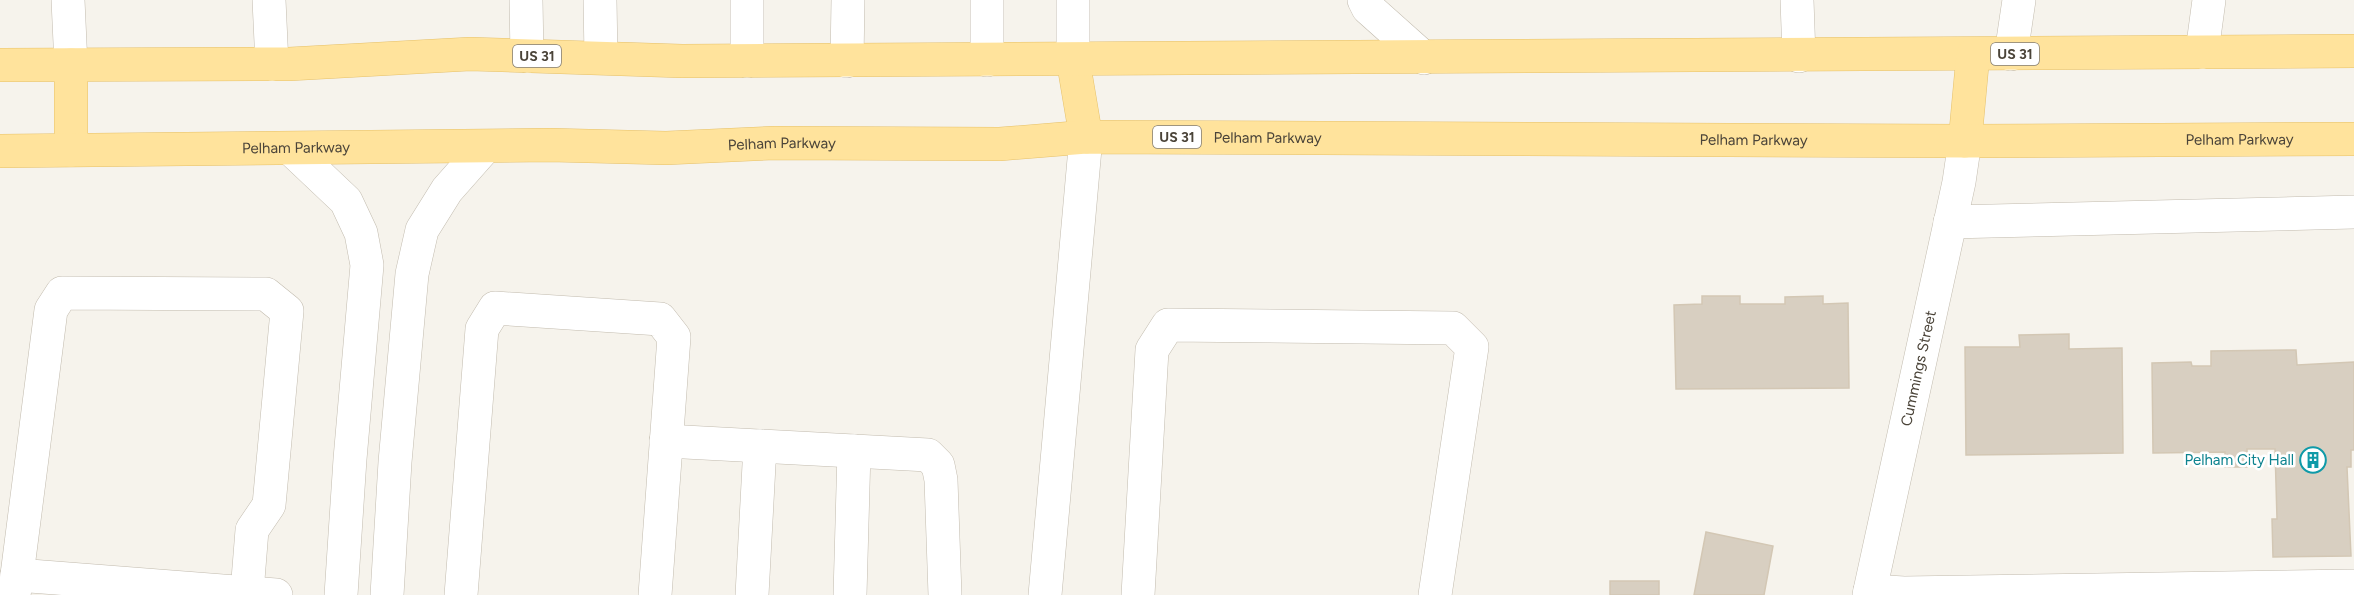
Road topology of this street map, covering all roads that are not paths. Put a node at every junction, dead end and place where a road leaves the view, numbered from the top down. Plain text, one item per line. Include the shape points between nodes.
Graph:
1 (68, 0) edge
2 (269, 0) edge
3 (526, 0) edge
4 (600, 0) edge
5 (747, 0) edge
6 (848, 0) edge
7 (987, 0) edge
8 (1073, 0) edge
9 (1364, 0) edge
10 (1797, 0) edge
11 (2019, 0) edge
12 (2209, 0) edge
13 (2354, 51) edge
14 (2202, 52) junction
15 (2011, 54) junction
16 (1973, 55) junction
17 (527, 56) junction
18 (1799, 56) junction
19 (601, 57) junction
20 (1424, 58) junction
21 (987, 60) junction
22 (1073, 60) junction
23 (747, 61) junction
24 (846, 61) junction
25 (272, 64) junction
26 (0, 65) edge
27 (71, 65) junction
28 (1086, 137) junction
29 (2354, 139) edge
30 (1965, 141) junction
31 (485, 147) junction
32 (291, 149) junction
33 (72, 150) junction
34 (0, 151) edge
35 (2354, 212) edge
36 (1950, 222) junction
37 (666, 441) junction
38 (760, 446) junction
39 (854, 451) junction
40 (350, 459) junction
41 (395, 462) junction
42 (15, 585) edge
43 (2354, 586) edge
44 (2132, 592) edge
45 (1870, 593) edge
46 (262, 594) edge
47 (341, 595) edge
48 (387, 595) edge
49 (461, 595) edge
50 (655, 595) edge
51 (752, 595) edge
52 (850, 595) edge
53 (945, 595) edge
54 (1046, 595) edge
55 (1138, 595) edge
56 (1435, 595) edge

1 - 27 street
2 - 25 street
3 - 17 street
4 - 19 street
5 - 23 street
6 - 24 street
7 - 21 street
8 - 22 street
9 - 20 street
10 - 18 street
11 - 15 street
12 - 14 street
13 - 14 main road, US 31
14 - 15 main road, US 31
15 - 16 main road, US 31
16 - 18 main road, US 31
16 - 30 main road
17 - 19 main road, US 31
17 - 25 main road, US 31 via 470,54
18 - 20 main road, US 31
19 - 23 main road, US 31
20 - 22 main road, US 31
21 - 22 main road, US 31
21 - 24 main road, US 31
22 - 28 main road
23 - 24 main road, US 31
25 - 27 main road, US 31
26 - 27 main road, US 31
27 - 33 main road
28 - 30 main road, Pelham Parkway / US 31
28 - 31 main road, Pelham Parkway / US 31 via 1000,144
28 - 54 street
29 - 30 main road, Pelham Parkway / US 31
30 - 36 street, Cummings Street
31 - 32 main road, Pelham Parkway / US 31
31 - 41 street via 447,190 422,230 412,274
32 - 33 main road, Pelham Parkway / US 31
32 - 40 street via 346,201 361,233 367,265
33 - 34 main road, Pelham Parkway / US 31
35 - 36 street
36 - 45 street, Cummings Street
37 - 38 street
37 - 49 street via 674,338 660,319 495,308 482,329
37 - 50 street
38 - 39 street
38 - 51 street
39 - 52 street
39 - 53 street via 928,455 938,465
40 - 41 street
40 - 47 street
41 - 48 street
42 - 46 street
42 - 46 street via 51,310 62,293 266,294 287,311 269,505 252,530
43 - 44 street
44 - 45 street
55 - 56 street via 1152,350 1168,325 1453,328 1472,347

